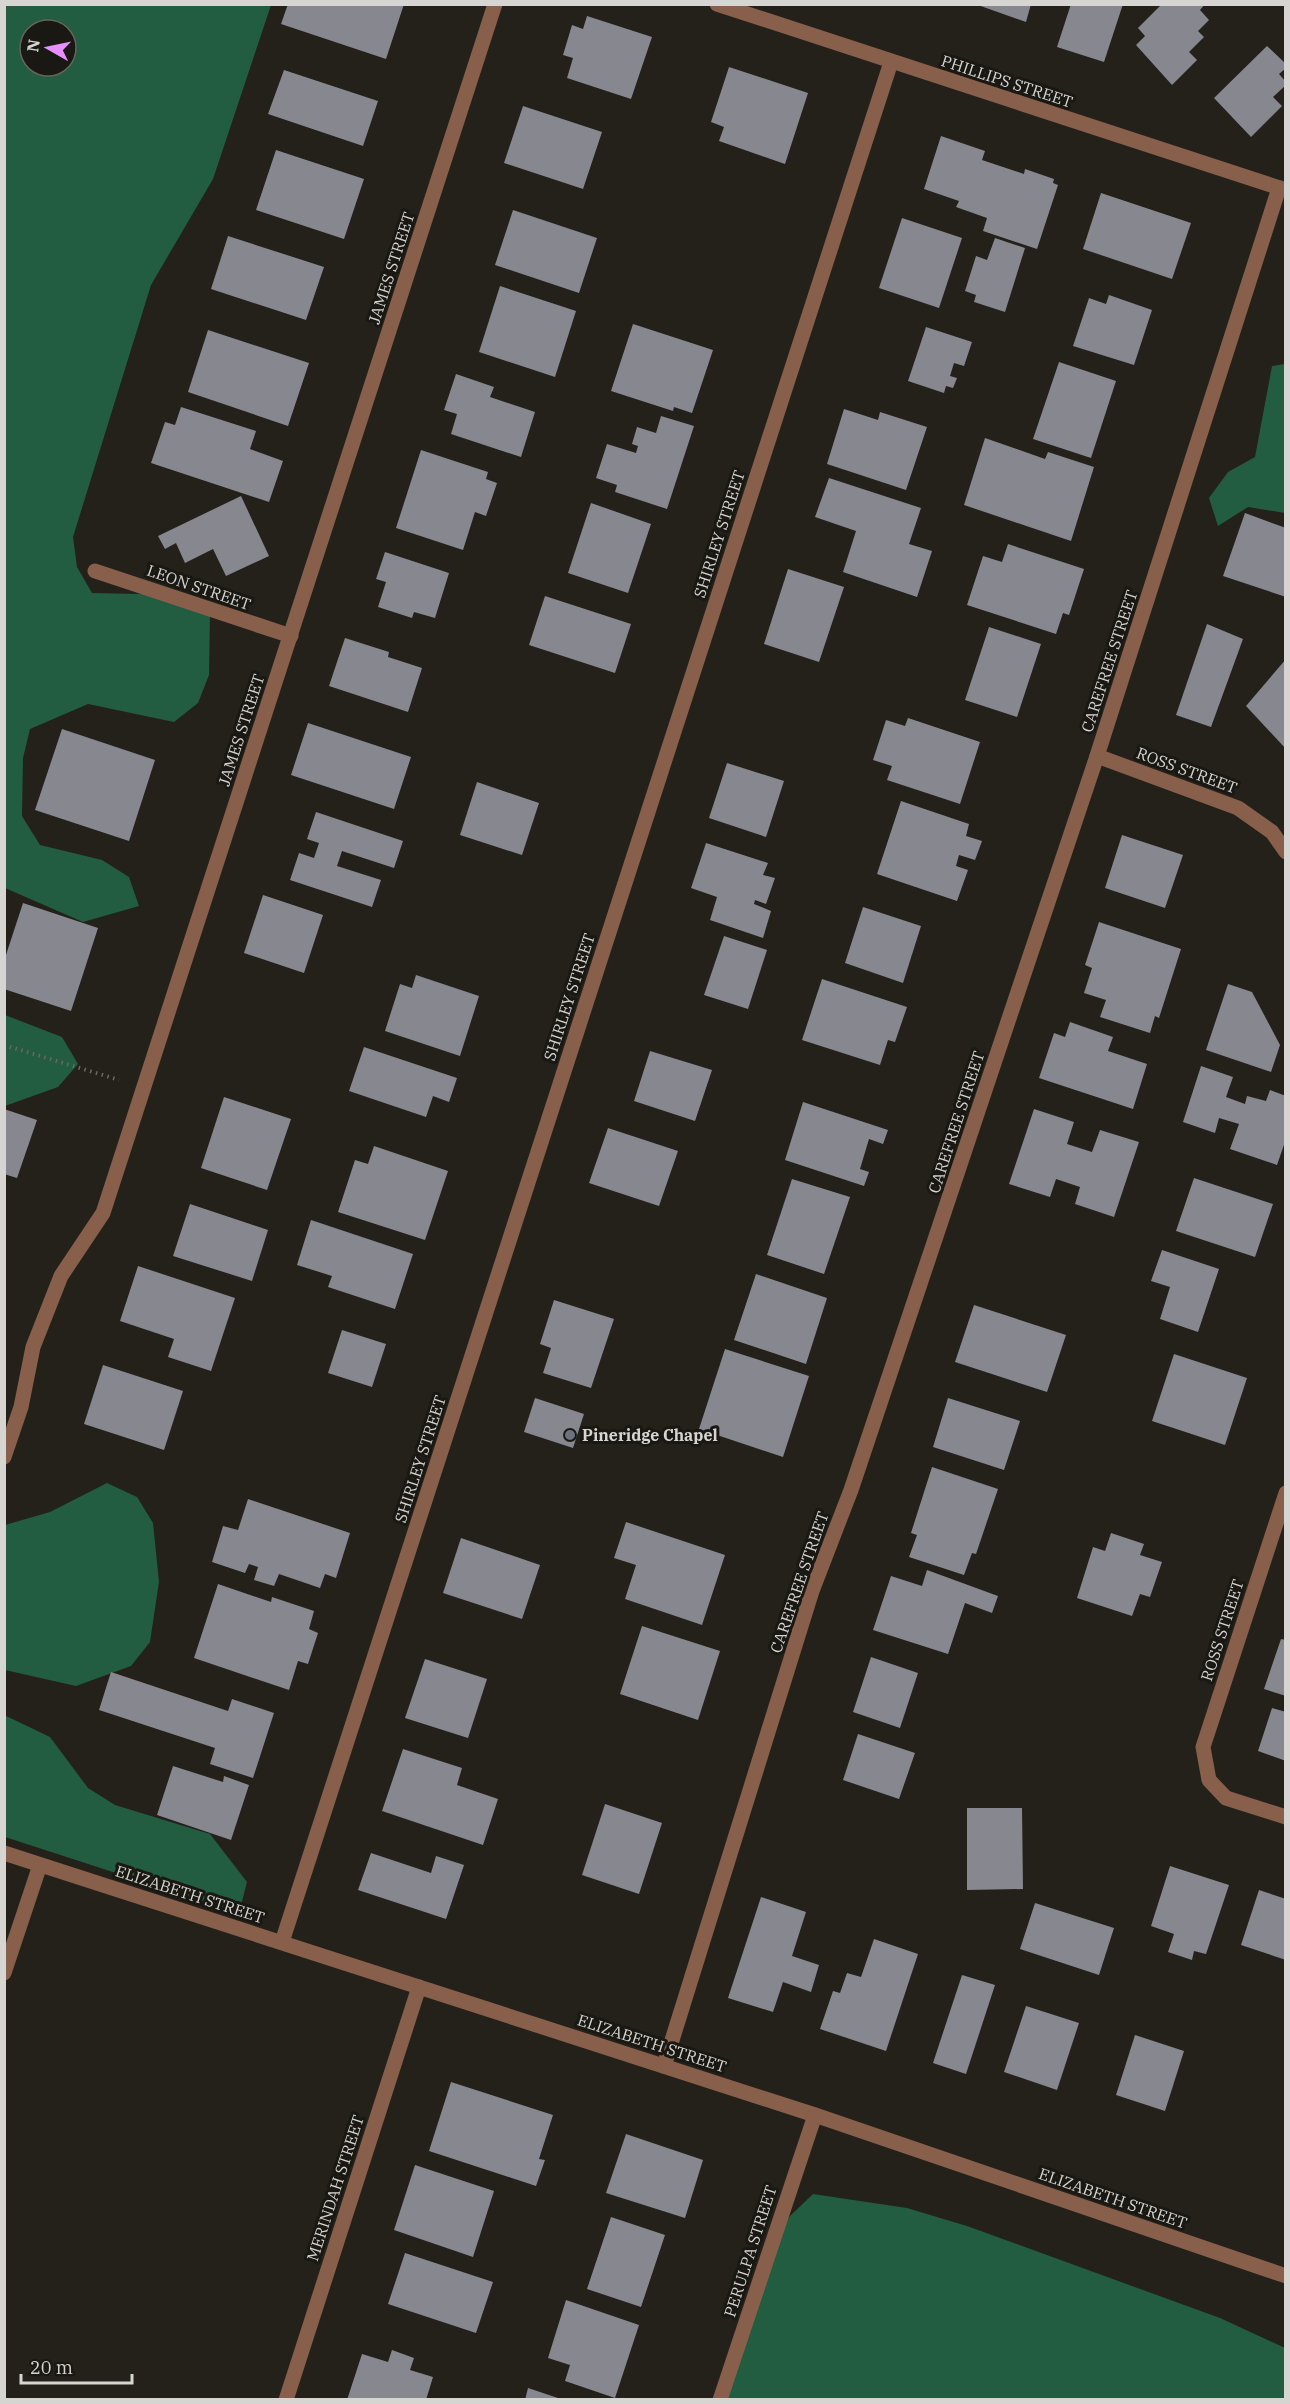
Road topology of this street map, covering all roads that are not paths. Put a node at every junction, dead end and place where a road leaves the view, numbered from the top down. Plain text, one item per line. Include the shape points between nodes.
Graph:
1 (495, 4) edge
2 (717, 4) edge
3 (891, 62) junction
4 (1282, 189) edge
5 (95, 571) dead end
6 (291, 636) junction
7 (1097, 756) junction
8 (1286, 852) edge
9 (4, 1457) edge
10 (1286, 1493) edge
11 (1286, 1817) edge
12 (4, 1853) edge
13 (40, 1865) junction
14 (282, 1942) junction
15 (4, 1973) edge
16 (419, 1987) junction
17 (664, 2066) junction
18 (815, 2115) junction
19 (1286, 2276) edge
20 (286, 2400) edge
21 (720, 2400) edge

1 - 6 street, JAMES STREET
2 - 3 street, PHILLIPS STREET
3 - 4 street, PHILLIPS STREET
3 - 14 street, SHIRLEY STREET
4 - 7 street, CAREFREE STREET
5 - 6 street, LEON STREET
6 - 9 street, JAMES STREET via 103,1213 61,1276 33,1347 21,1407
7 - 8 street, ROSS STREET via 1238,808 1272,832
7 - 17 street, CAREFREE STREET via 851,1491 812,1591
10 - 11 street, ROSS STREET via 1203,1747 1209,1780 1226,1798
12 - 13 street, ELIZABETH STREET
13 - 14 street, ELIZABETH STREET
13 - 15 street
14 - 16 street, ELIZABETH STREET
16 - 17 street, ELIZABETH STREET
16 - 20 street, MERINDAH STREET
17 - 18 street, ELIZABETH STREET
18 - 19 street, ELIZABETH STREET
18 - 21 street, PERULPA STREET

